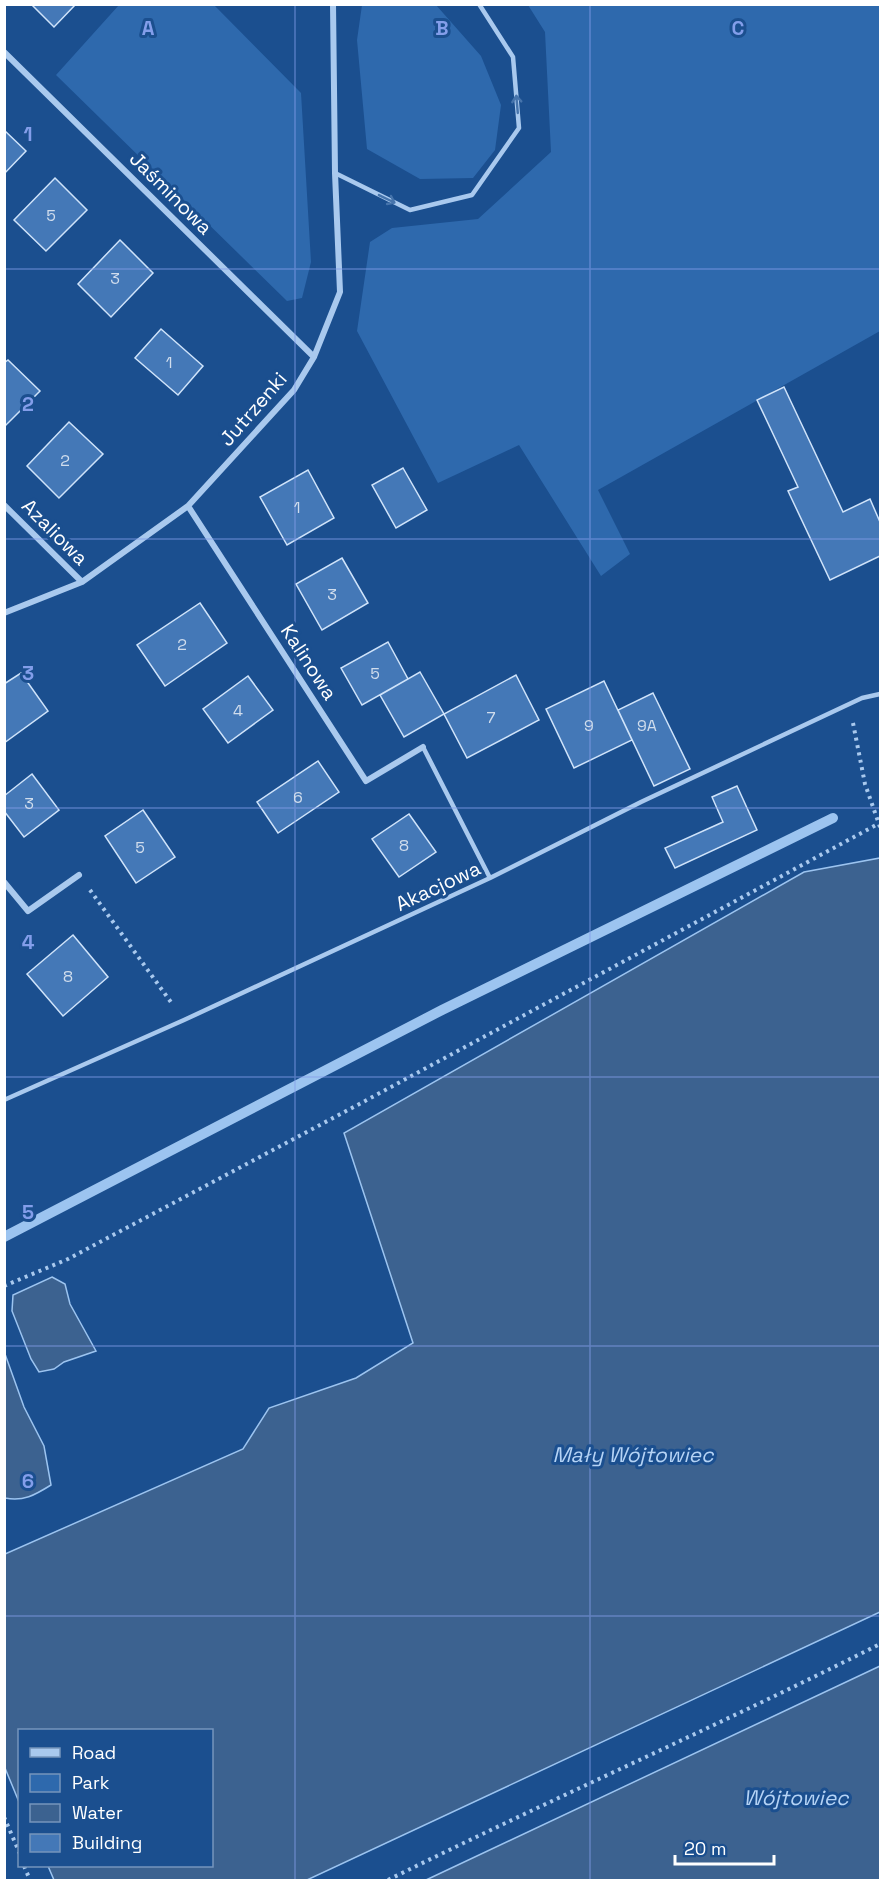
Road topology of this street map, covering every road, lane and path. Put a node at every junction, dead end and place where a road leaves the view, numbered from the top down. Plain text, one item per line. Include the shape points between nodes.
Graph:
1 (333, 4) edge
2 (479, 4) edge
3 (4, 52) edge
4 (335, 173) junction
5 (314, 357) junction
6 (4, 505) edge
7 (188, 506) junction
8 (82, 582) junction
9 (4, 613) edge
10 (880, 694) edge
11 (849, 705) junction
12 (423, 747) joint
13 (879, 825) edge
14 (79, 874) joint
15 (490, 878) junction
16 (4, 882) edge
17 (184, 1020) junction
18 (4, 1100) edge
19 (4, 1286) edge
20 (880, 1644) edge
21 (4, 1817) edge
22 (18, 1849) edge
23 (24, 1867) edge
24 (30, 1881) edge
25 (388, 1881) edge

1 - 4 street, Jutrzenki
4 -> 2 lane via 410,210 472,195 519,128 513,57
3 - 5 street, Jaśminowa
4 - 5 street, Jutrzenki via 340,292
5 - 7 street, Jutrzenki via 294,390
6 - 8 street, Azaliowa
7 - 8 street, Jutrzenki
7 - 12 street, Kalinowa via 366,781
8 - 9 street, Jutrzenki
10 - 11 lane, Akacjowa
11 - 13 path via 865,784
11 - 15 lane, Akacjowa
12 - 15 lane
13 - 19 path via 68,1260
14 - 16 street via 28,911
14 - 17 path
15 - 17 lane, Akacjowa
17 - 18 lane, Akacjowa
20 - 25 path
21 - 22 path
23 - 24 path

